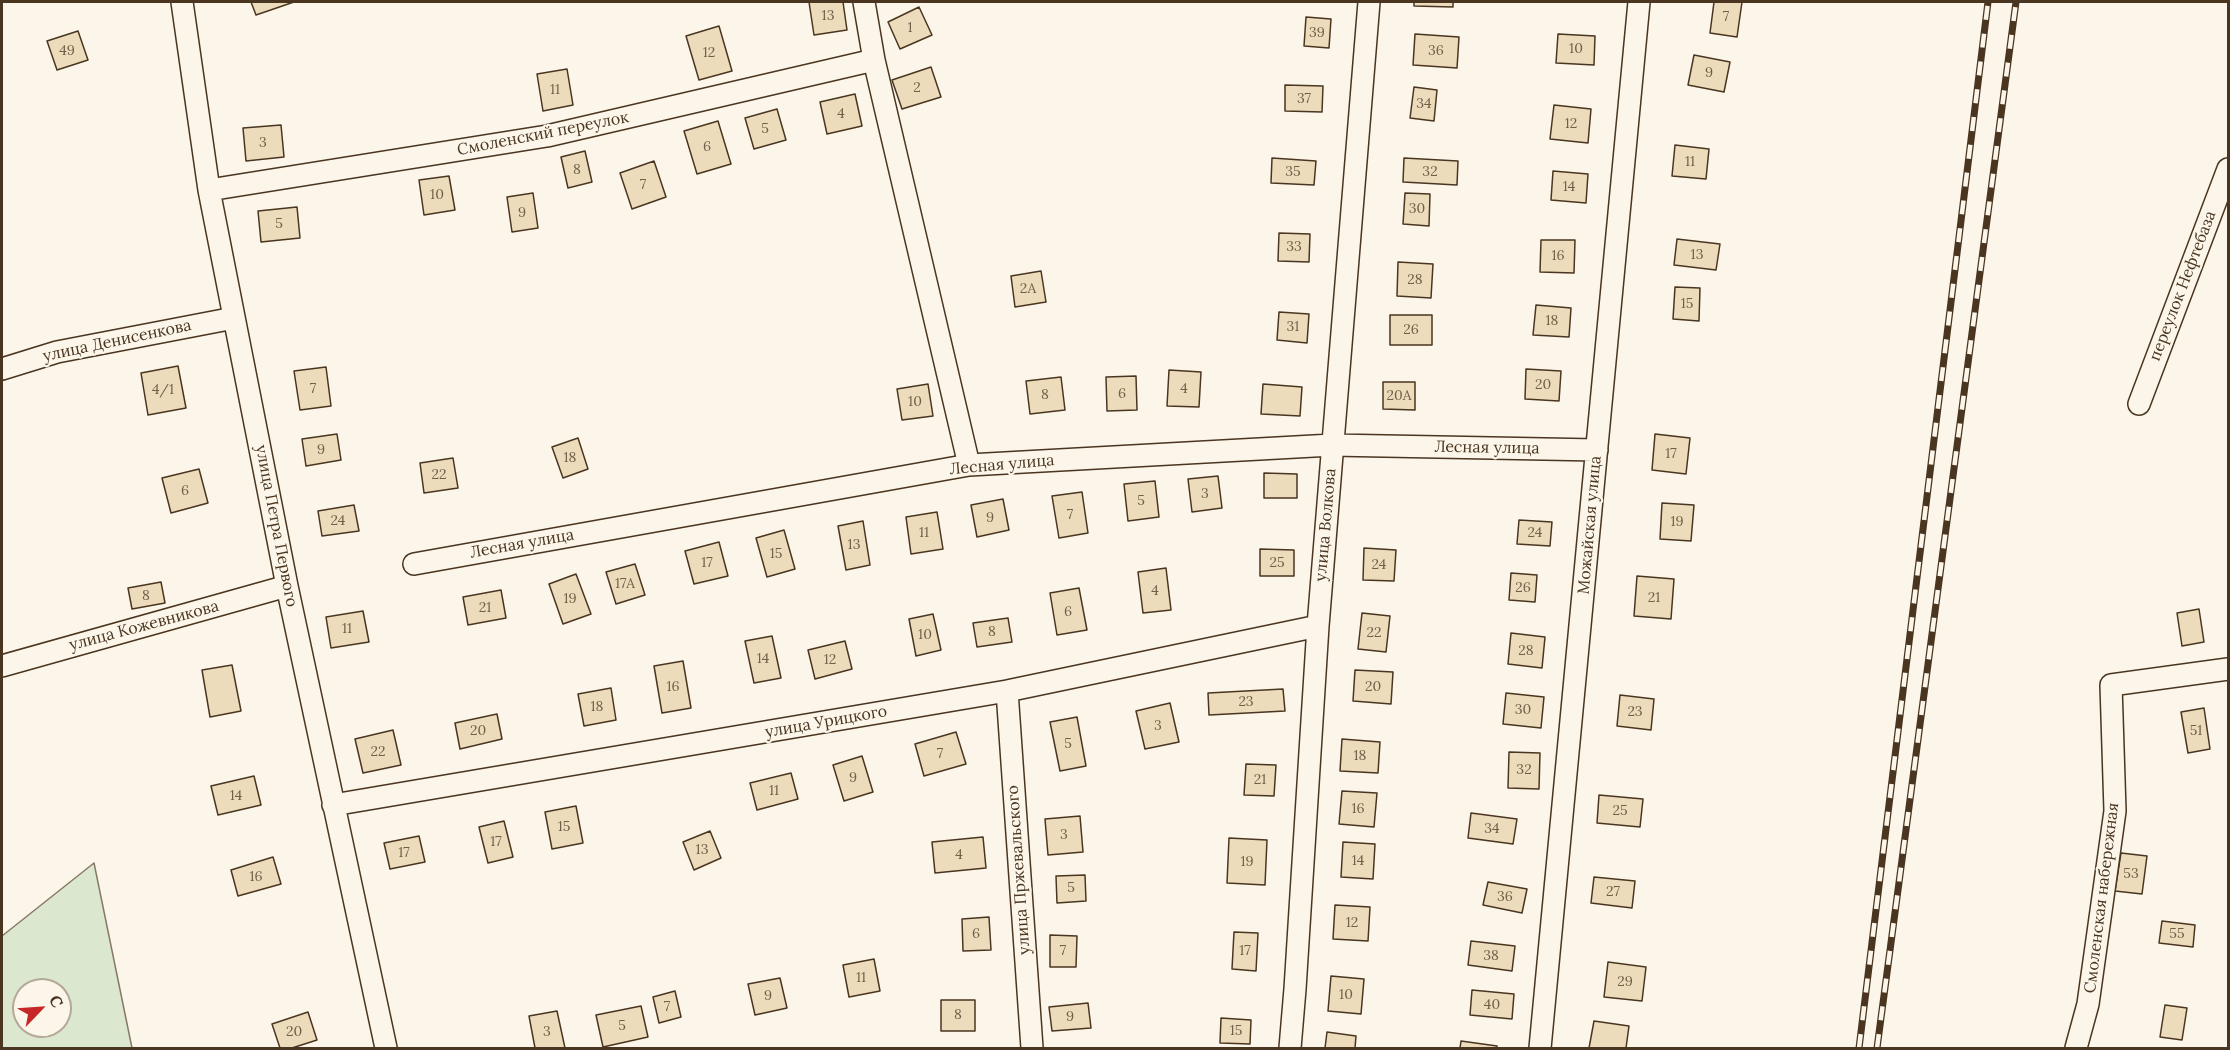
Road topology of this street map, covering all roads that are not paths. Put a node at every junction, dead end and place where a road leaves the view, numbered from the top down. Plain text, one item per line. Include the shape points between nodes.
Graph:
1 (182, 2) edge
2 (864, 2) edge
3 (1369, 2) edge
4 (1639, 2) edge
5 (874, 60) junction
6 (2229, 169) edge
7 (209, 190) junction
8 (234, 318) junction
9 (2, 369) edge
10 (2139, 404) dead end
11 (1332, 445) junction
12 (1597, 450) junction
13 (969, 465) junction
14 (414, 564) dead end
15 (287, 586) junction
16 (1318, 626) junction
17 (2, 666) edge
18 (2229, 669) edge
19 (1007, 691) junction
20 (333, 805) junction
21 (386, 1048) edge
22 (1032, 1048) edge
23 (1290, 1048) edge
24 (1540, 1048) edge
25 (2076, 1048) edge

1 - 7 street, улица Петра Первого
2 - 5 street
3 - 11 street, улица Волкова
4 - 12 street, Можайская улица
5 - 7 street, Смоленский переулок via 547,136
5 - 13 street
6 - 10 street, переулок Нефтебаза
7 - 8 street, улица Петра Первого
8 - 9 street, улица Денисенкова via 57,352
8 - 15 street, улица Петра Первого
11 - 12 street, Лесная улица
11 - 13 street, Лесная улица
11 - 16 street, улица Волкова
12 - 24 street, Можайская улица
13 - 14 street, Лесная улица
15 - 17 street, улица Кожевникова
15 - 20 street, улица Петра Первого
16 - 19 street, улица Урицкого
16 - 23 street, улица Волкова
18 - 25 street, Смоленская набережная via 2110,685 2115,811 2088,1004
19 - 20 street, улица Урицкого
19 - 22 street, улица Пржевальского
20 - 21 street, улица Петра Первого

